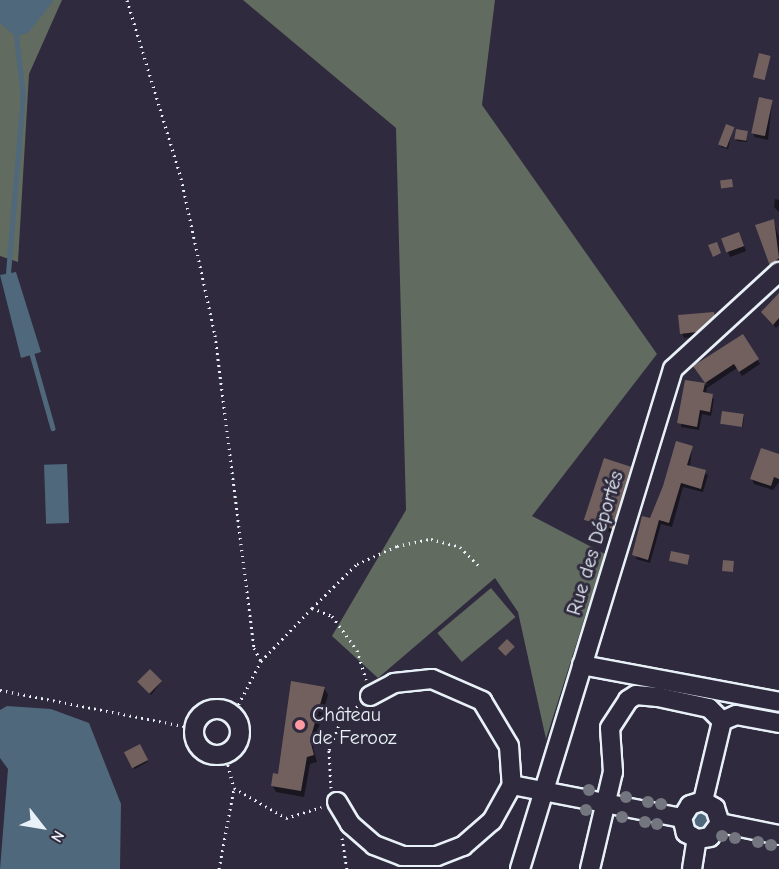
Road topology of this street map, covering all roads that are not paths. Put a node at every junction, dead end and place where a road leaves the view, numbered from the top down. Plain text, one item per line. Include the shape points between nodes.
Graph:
1 (779, 272) edge
2 (582, 665) junction
3 (370, 696) road end
4 (779, 702) edge
5 (722, 721) junction
6 (779, 723) edge
7 (225, 753) joint
8 (512, 785) junction
9 (543, 791) junction
10 (703, 801) junction
11 (337, 802) road end
12 (604, 804) junction
13 (682, 818) junction
14 (720, 823) junction
15 (779, 835) edge
16 (698, 839) junction
17 (520, 869) edge
18 (590, 869) edge
19 (692, 869) edge

1 - 2 street, Rue des Déportés via 673,369
2 - 4 street
2 - 9 street, Rue des Déportés
3 - 8 street via 394,683 432,679 482,701 509,746
5 - 6 street via 736,715
5 - 10 street
5 - 12 street via 709,708 658,697 636,695 628,700 610,728 613,772
7 - 7 street via 200,748 194,728 208,710 233,715 241,731 238,743
8 - 9 street
8 - 11 street via 492,821 463,846 437,856 402,856 374,845 350,824
9 - 12 street
9 - 17 street, Rue des Déportés
10 - 13 street via 690,805
10 - 14 street via 715,808
12 - 13 street
12 - 18 street
13 - 16 street via 686,832
14 - 15 street
14 - 16 street via 710,837
16 - 19 street

